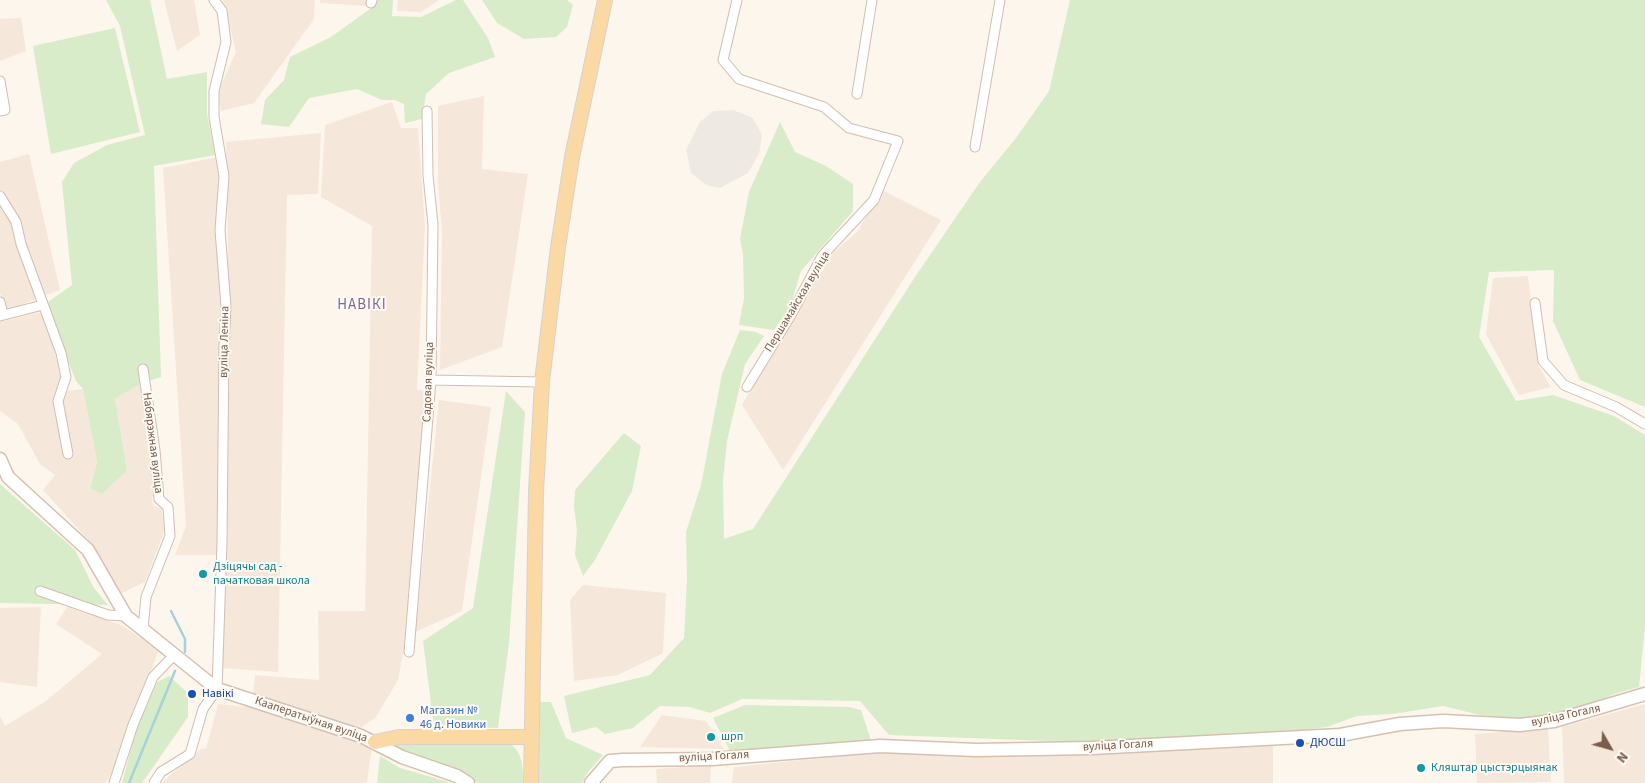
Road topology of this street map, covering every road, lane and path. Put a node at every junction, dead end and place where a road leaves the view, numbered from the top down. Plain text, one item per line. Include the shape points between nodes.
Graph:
1 (214, 0) edge
2 (605, 0) edge
3 (737, 0) edge
4 (872, 0) edge
5 (998, 0) edge
6 (0, 81) edge
7 (857, 94) dead end
8 (0, 111) edge
9 (427, 111) dead end
10 (975, 147) dead end
11 (0, 196) edge
12 (0, 302) edge
13 (1535, 303) dead end
14 (43, 305) junction
15 (2, 316) edge
16 (143, 369) dead end
17 (431, 380) junction
18 (542, 382) junction
19 (747, 387) dead end
20 (1645, 424) edge
21 (68, 454) dead end
22 (0, 459) edge
23 (40, 590) dead end
24 (126, 616) junction
25 (143, 629) junction
26 (409, 652) dead end
27 (175, 654) junction
28 (217, 689) junction
29 (1645, 694) edge
30 (532, 737) junction
31 (375, 742) junction
32 (593, 781) edge
33 (114, 783) edge
34 (154, 783) edge
35 (468, 783) edge
36 (531, 783) edge

1 - 28 street, вуліца Леніна via 222,11 226,42 214,90 214,117 224,176 220,230 226,307
2 - 18 main road via 572,156
3 - 19 street, Першамайская вуліца via 723,60 739,79 824,107 849,128 898,141 874,200 822,256
4 - 7 street
5 - 10 street
6 - 8 street via 5,110
9 - 17 street, Садовая вуліца via 433,225
11 - 14 street via 16,222
12 - 15 street
13 - 20 street via 1543,361 1564,385 1616,407
14 - 15 street
14 - 21 street via 61,353 66,377 58,401
16 - 25 street, Набярэжная вуліца via 159,499 168,507 170,536 146,597
17 - 18 street
17 - 26 street, Садовая вуліца
18 - 30 main road via 536,492
22 - 24 street via 8,477 88,550
23 - 24 street via 108,614
24 - 25 street
25 - 27 street
27 - 28 street
27 - 33 street via 153,677
28 - 31 street, Кааператыўная вуліца
28 - 34 street via 203,709 190,754 161,772
29 - 32 street, вуліца Гогаля via 1554,721 1520,725 1443,721 1400,724 1340,735 1092,748 976,750 880,746 712,759 623,760 610,761
30 - 31 main road via 399,737
30 - 36 main road
31 - 35 street, Кааператыўная вуліца via 402,757

